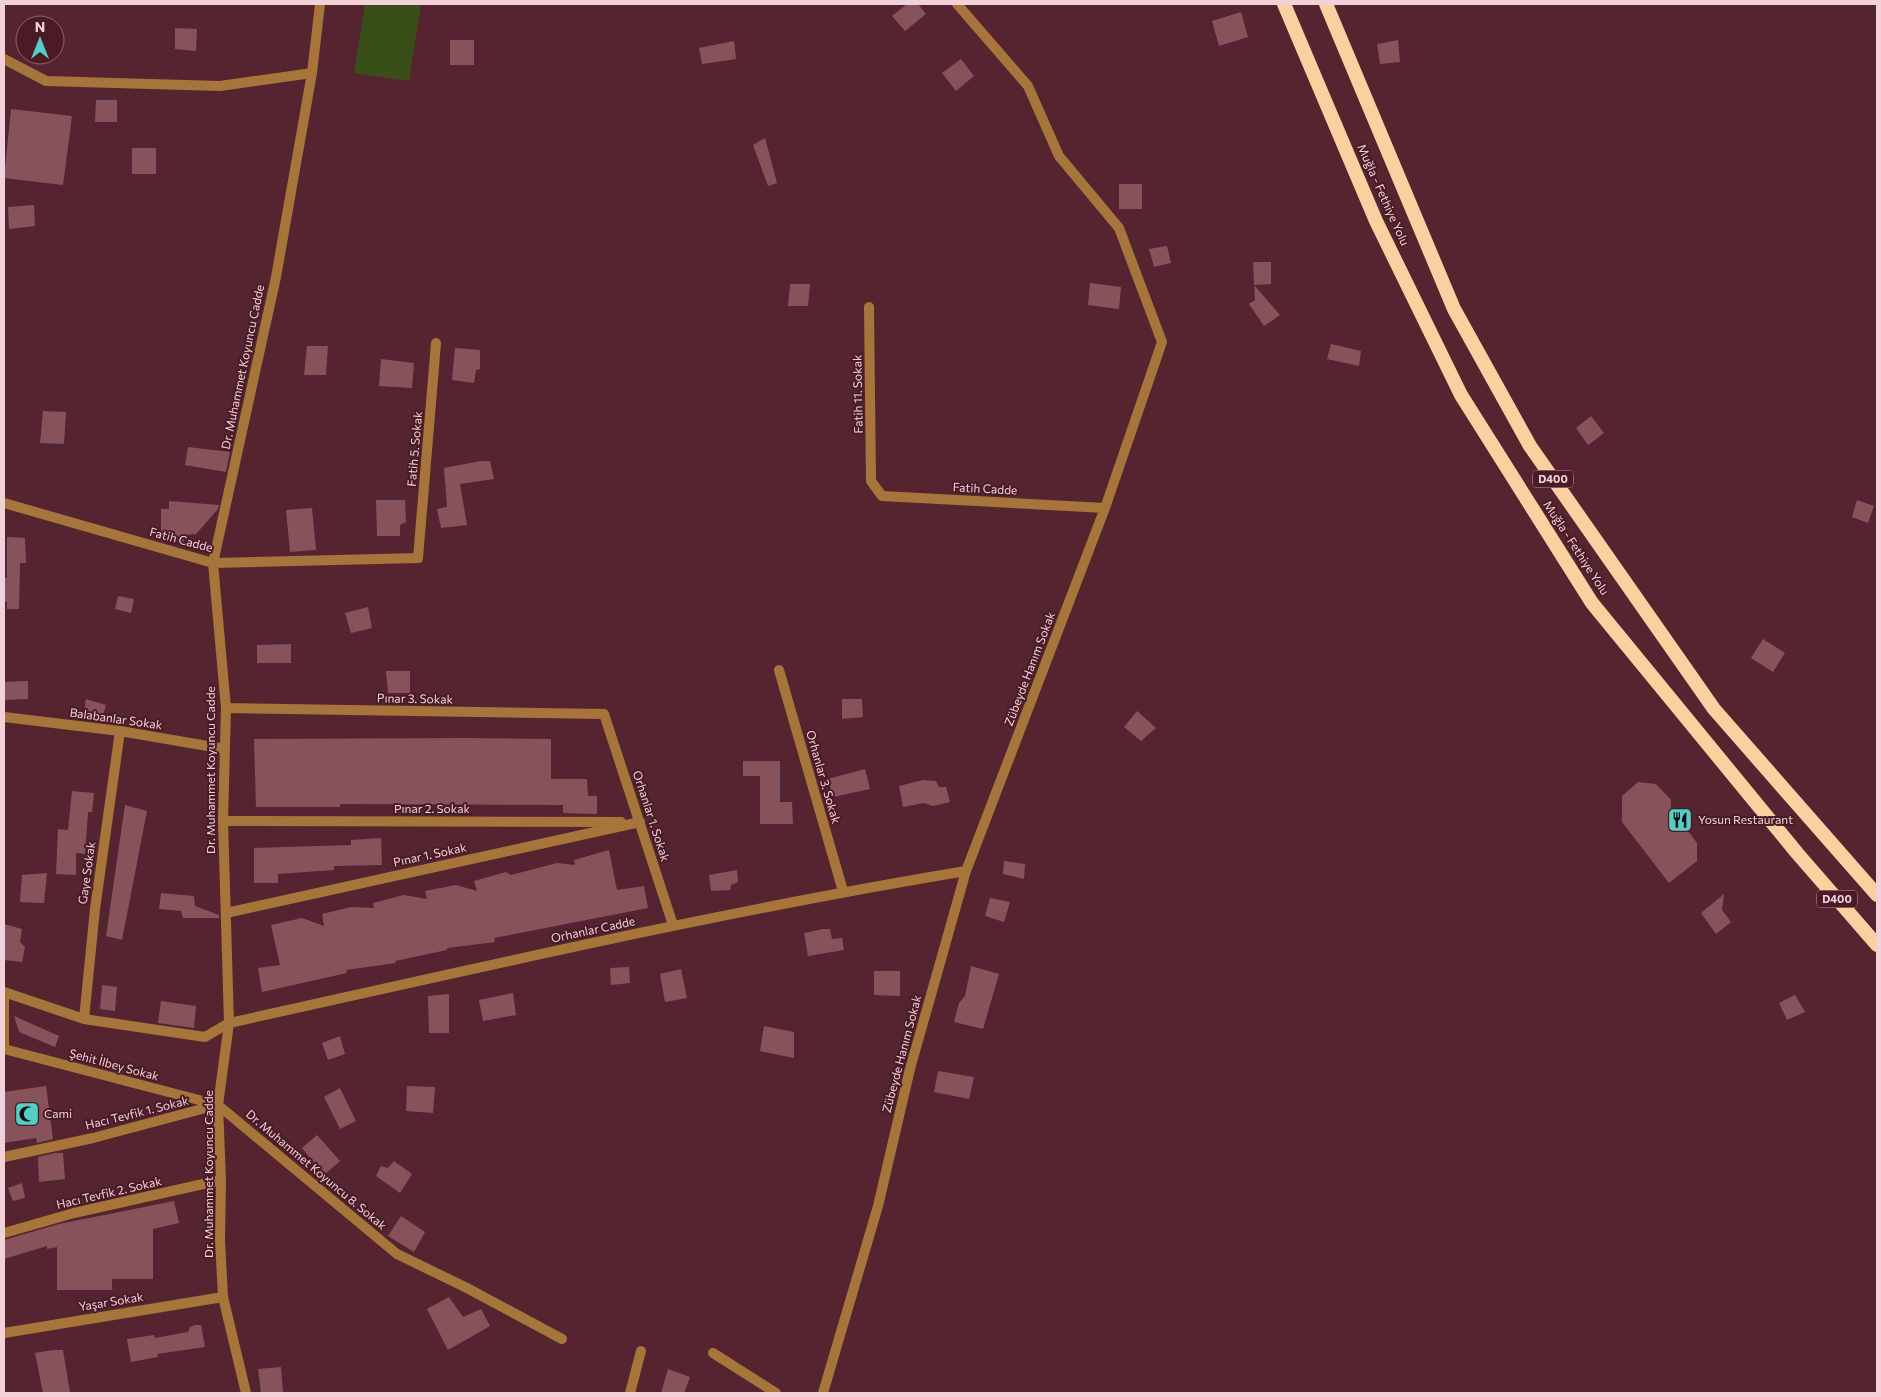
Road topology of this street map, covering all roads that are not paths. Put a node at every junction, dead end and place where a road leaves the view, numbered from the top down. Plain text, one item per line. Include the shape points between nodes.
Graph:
1 (320, 4) edge
2 (957, 4) edge
3 (1284, 4) edge
4 (1326, 4) edge
5 (4, 59) edge
6 (312, 73) junction
7 (870, 307) dead end
8 (436, 343) dead end
9 (871, 481) joint
10 (4, 503) edge
11 (1106, 508) junction
12 (418, 558) joint
13 (213, 563) junction
14 (779, 670) dead end
15 (226, 708) junction
16 (604, 714) joint
17 (4, 717) edge
18 (120, 732) junction
19 (225, 749) junction
20 (223, 821) junction
21 (640, 822) junction
22 (966, 871) junction
23 (843, 891) junction
24 (1877, 895) edge
25 (226, 913) junction
26 (673, 925) junction
27 (1877, 945) edge
28 (4, 992) edge
29 (84, 1019) junction
30 (228, 1023) junction
31 (4, 1049) edge
32 (218, 1105) junction
33 (4, 1157) edge
34 (221, 1180) junction
35 (4, 1233) edge
36 (223, 1297) junction
37 (4, 1333) edge
38 (562, 1339) dead end
39 (641, 1351) dead end
40 (713, 1353) dead end
41 (246, 1392) edge
42 (234, 1393) edge
43 (630, 1393) edge
44 (776, 1393) edge
45 (823, 1393) edge

1 - 6 street, Dr. Muhammet Koyuncu Cadde
2 - 11 street, Zübeyde Hanım Sokak via 1028,86 1059,156 1119,228 1162,342
3 - 27 highway, Muğla - Fethiye Yolu / D400 via 1376,221 1461,395 1592,603
4 - 24 highway, Muğla - Fethiye Yolu / D400 via 1454,309 1530,446 1714,709
5 - 6 street via 46,81 220,86
6 - 13 street, Dr. Muhammet Koyuncu Cadde via 276,277
7 - 9 street, Fatih 11. Sokak
8 - 12 street, Fatih 5. Sokak
9 - 11 street, Fatih Cadde via 882,496
10 - 13 street, Fatih Cadde
11 - 22 street, Zübeyde Hanım Sokak
12 - 13 street, Fatih Cadde
13 - 15 street, Dr. Muhammet Koyuncu Cadde
14 - 23 street, Orhanlar 3. Sokak
15 - 16 street, Pınar 3. Sokak
15 - 19 street, Dr. Muhammet Koyuncu Cadde
16 - 21 street, Orhanlar 1. Sokak
17 - 18 street, Balabanlar Sokak
18 - 19 street, Balabanlar Sokak
18 - 29 street, Gaye Sokak via 95,909
19 - 20 street, Dr. Muhammet Koyuncu Cadde
20 - 21 street, Pınar 2. Sokak
20 - 25 street, Dr. Muhammet Koyuncu Cadde
21 - 25 street, Pınar 1. Sokak
21 - 26 street, Orhanlar 1. Sokak
22 - 23 street, Orhanlar Cadde
22 - 45 street, Zübeyde Hanım Sokak via 910,1069 878,1206
23 - 26 street, Orhanlar Cadde
25 - 30 street, Dr. Muhammet Koyuncu Cadde
26 - 30 street, Orhanlar Cadde
28 - 29 street
28 - 31 street
29 - 30 street via 206,1037
30 - 32 street, Dr. Muhammet Koyuncu Cadde
31 - 32 street, Şehit İlbey Sokak
32 - 33 street, Hacı Tevfik 1. Sokak via 93,1138
32 - 34 street, Dr. Muhammet Koyuncu Cadde
32 - 38 street, Dr. Muhammet Koyuncu 8. Sokak via 397,1254
34 - 35 street, Hacı Tevfik 2. Sokak via 74,1213
34 - 36 street, Dr. Muhammet Koyuncu Cadde
36 - 37 street, Yaşar Sokak
36 - 41 street, Dr. Muhammet Koyuncu Cadde
39 - 43 street
40 - 44 street
41 - 42 street

